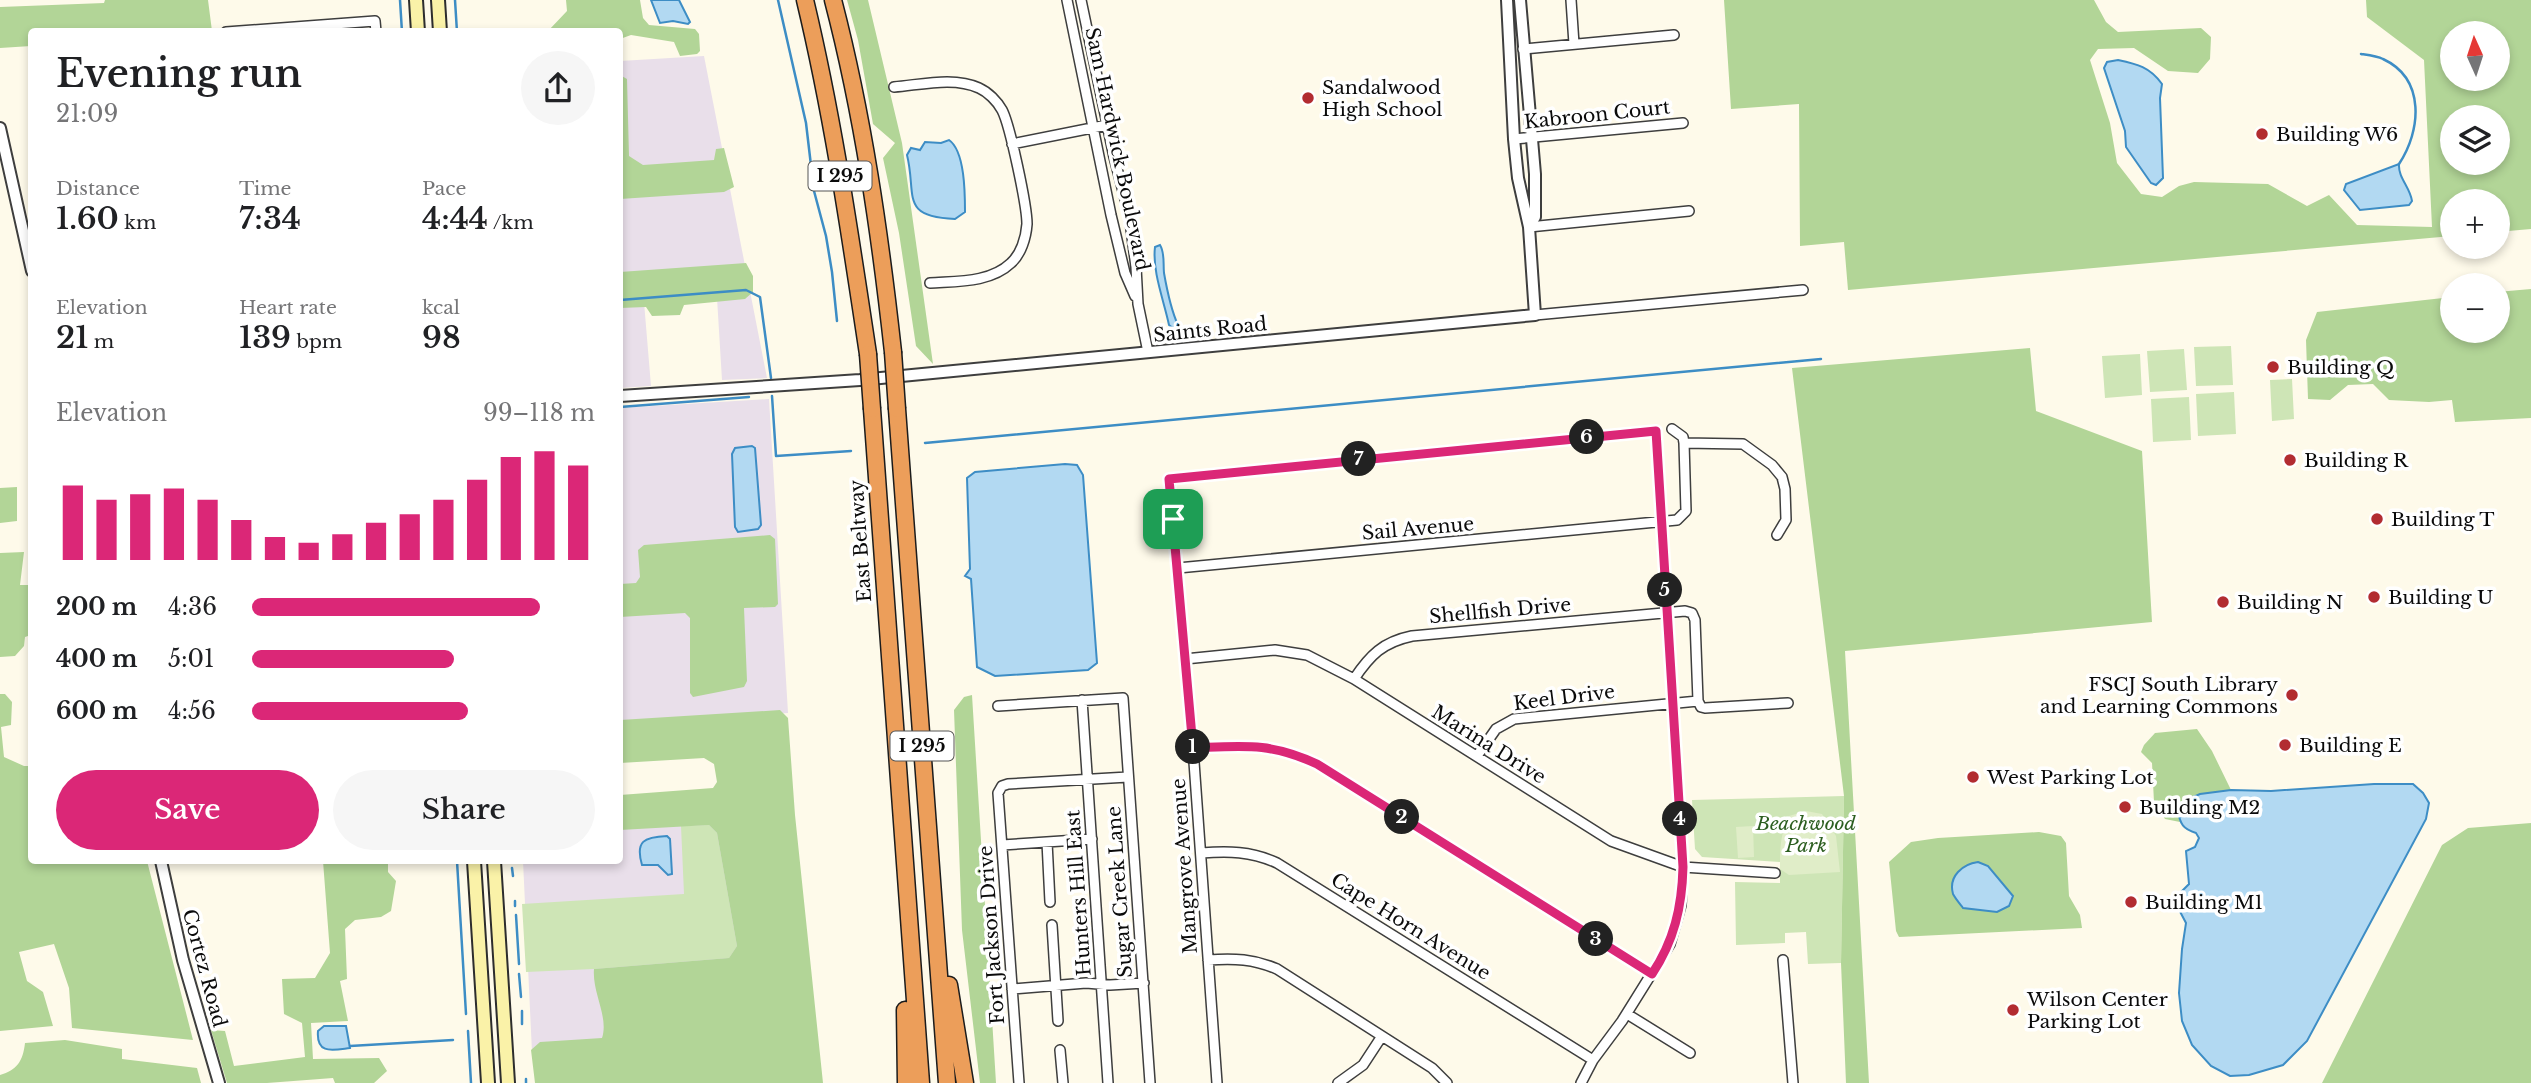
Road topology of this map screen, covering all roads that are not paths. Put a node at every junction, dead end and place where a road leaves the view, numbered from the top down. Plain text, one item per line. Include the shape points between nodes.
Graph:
1 (416, 0) edge
2 (438, 0) edge
3 (805, 0) edge
4 (833, 0) edge
5 (1068, 0) edge
6 (1081, 0) edge
7 (1507, 0) edge
8 (1520, 0) edge
9 (1571, 0) edge
10 (280, 28) edge
11 (376, 28) edge
12 (418, 28) edge
13 (440, 28) edge
14 (1674, 35) dead end
15 (1574, 44) junction
16 (1523, 49) junction
17 (1510, 76) junction
18 (1527, 85) junction
19 (894, 87) dead end
20 (1683, 123) dead end
21 (1108, 125) junction
22 (0, 128) edge
23 (1093, 128) junction
24 (1531, 138) junction
25 (1514, 139) junction
26 (1012, 145) junction
27 (1689, 211) dead end
28 (1529, 227) junction
29 (28, 253) edge
30 (930, 283) dead end
31 (1803, 290) dead end
32 (1138, 304) junction
33 (1535, 315) junction
34 (1148, 352) junction
35 (623, 396) edge
36 (1672, 429) dead end
37 (1684, 443) junction
38 (1660, 522) junction
39 (1777, 535) dead end
40 (1178, 568) junction
41 (1667, 612) junction
42 (1185, 659) junction
43 (1354, 679) junction
44 (1082, 700) junction
45 (1698, 701) junction
46 (1672, 702) junction
47 (1788, 703) dead end
48 (998, 706) dead end
49 (1193, 748) junction
50 (1477, 756) junction
51 (1128, 777) junction
52 (1088, 780) junction
53 (1092, 839) junction
54 (1047, 842) junction
55 (1002, 845) junction
56 (1201, 853) junction
57 (162, 864) edge
58 (474, 864) edge
59 (494, 864) edge
60 (1683, 867) junction
61 (1775, 873) dead end
62 (932, 876) junction
63 (905, 878) junction
64 (1050, 902) dead end
65 (1052, 925) dead end
66 (1208, 960) junction
67 (1783, 960) dead end
68 (1652, 974) junction
69 (1144, 983) junction
70 (1102, 984) junction
71 (1056, 985) junction
72 (1012, 989) junction
73 (1627, 1014) junction
74 (1058, 1021) dead end
75 (1382, 1036) junction
76 (1060, 1050) dead end
77 (1690, 1053) dead end
78 (1593, 1060) junction
79 (219, 1083) edge
80 (488, 1083) edge
81 (508, 1083) edge
82 (906, 1083) edge
83 (920, 1083) edge
84 (947, 1083) edge
85 (965, 1083) edge
86 (1019, 1083) edge
87 (1063, 1083) edge
88 (1108, 1083) edge
89 (1150, 1083) edge
90 (1217, 1083) edge
91 (1338, 1083) edge
92 (1447, 1083) edge
93 (1581, 1083) edge
94 (1793, 1083) edge

1 - 12 main road
2 - 13 main road
3 - 63 highway, East Beltway / I 295, bridge via 828,106 867,354
4 - 62 highway, I 295, bridge via 865,159 893,352
5 - 23 street, Sam Hardwick Boulevard
6 - 21 street, Sam Hardwick Boulevard
7 - 17 street
8 - 16 street
9 - 15 street
10 - 11 street via 375,21
14 - 15 street
15 - 16 street
16 - 18 street
17 - 18 street
17 - 25 street
18 - 24 street
19 - 26 street via 952,82 982,89 1000,107
20 - 24 street, Kabroon Court
21 - 23 street
21 - 32 street, Sam Hardwick Boulevard via 1129,214
22 - 29 street
23 - 26 street
23 - 32 street, Sam Hardwick Boulevard via 1125,273
24 - 25 street, Kabroon Court
24 - 28 street via 1535,217
25 - 28 street
26 - 30 street via 1027,222 1014,261 985,278
27 - 28 street
28 - 33 street
31 - 33 street, Saints Road
32 - 34 street, Sam Hardwick Boulevard
33 - 34 street, Saints Road
34 - 35 street, Saints Road via 860,380
36 - 37 street
37 - 38 street via 1686,511 1677,520
37 - 39 street via 1743,444 1772,465 1785,489 1786,520
38 - 40 street, Sail Avenue
38 - 40 street, Mangrove Avenue via 1656,431 1169,479
38 - 41 street
40 - 42 street, Mangrove Avenue
41 - 43 street, Shellfish Drive via 1412,636 1378,649
41 - 45 street via 1692,613 1695,620
41 - 46 street
42 - 43 street, Marina Drive via 1275,650 1322,661
42 - 49 street, Mangrove Avenue
43 - 50 street, Marina Drive
44 - 48 street
44 - 51 street, Sugar Creek Lane via 1123,698
44 - 52 street, Hunters Hill East
45 - 46 street, Keel Drive
45 - 47 street, Keel Drive via 1705,708
46 - 50 street, Keel Drive via 1514,719 1496,729
46 - 60 street
49 - 56 street, Mangrove Avenue
49 - 68 street via 1259,746 1317,764
50 - 60 street, Marina Drive via 1611,841
51 - 52 street
51 - 69 street, Sugar Creek Lane
52 - 53 street, Hunters Hill East
52 - 55 street, Fort Jackson Drive via 1002,786 998,793
53 - 54 street
53 - 70 street, Hunters Hill East
54 - 55 street
54 - 64 street
55 - 72 street, Fort Jackson Drive
56 - 66 street, Mangrove Avenue
56 - 78 street, Cape Horn Avenue via 1249,853 1276,863
57 - 79 street, Cortez Road via 183,960
58 - 80 main road
59 - 81 main road
60 - 61 street, Marina Drive
60 - 68 street via 1676,926
62 - 84 highway, I 295
62 - 85 highway
63 - 82 highway
63 - 83 highway, East Beltway / I 295
65 - 71 street
66 - 75 street via 1245,959 1278,969
66 - 90 street, Mangrove Avenue
67 - 94 street
68 - 73 street
69 - 70 street
69 - 89 street, Sugar Creek Lane
70 - 71 street
70 - 88 street, Hunters Hill East
71 - 72 street
71 - 74 street
72 - 86 street, Fort Jackson Drive
73 - 77 street
73 - 78 street
75 - 91 street via 1363,1065
75 - 92 street
76 - 87 street
78 - 93 street

